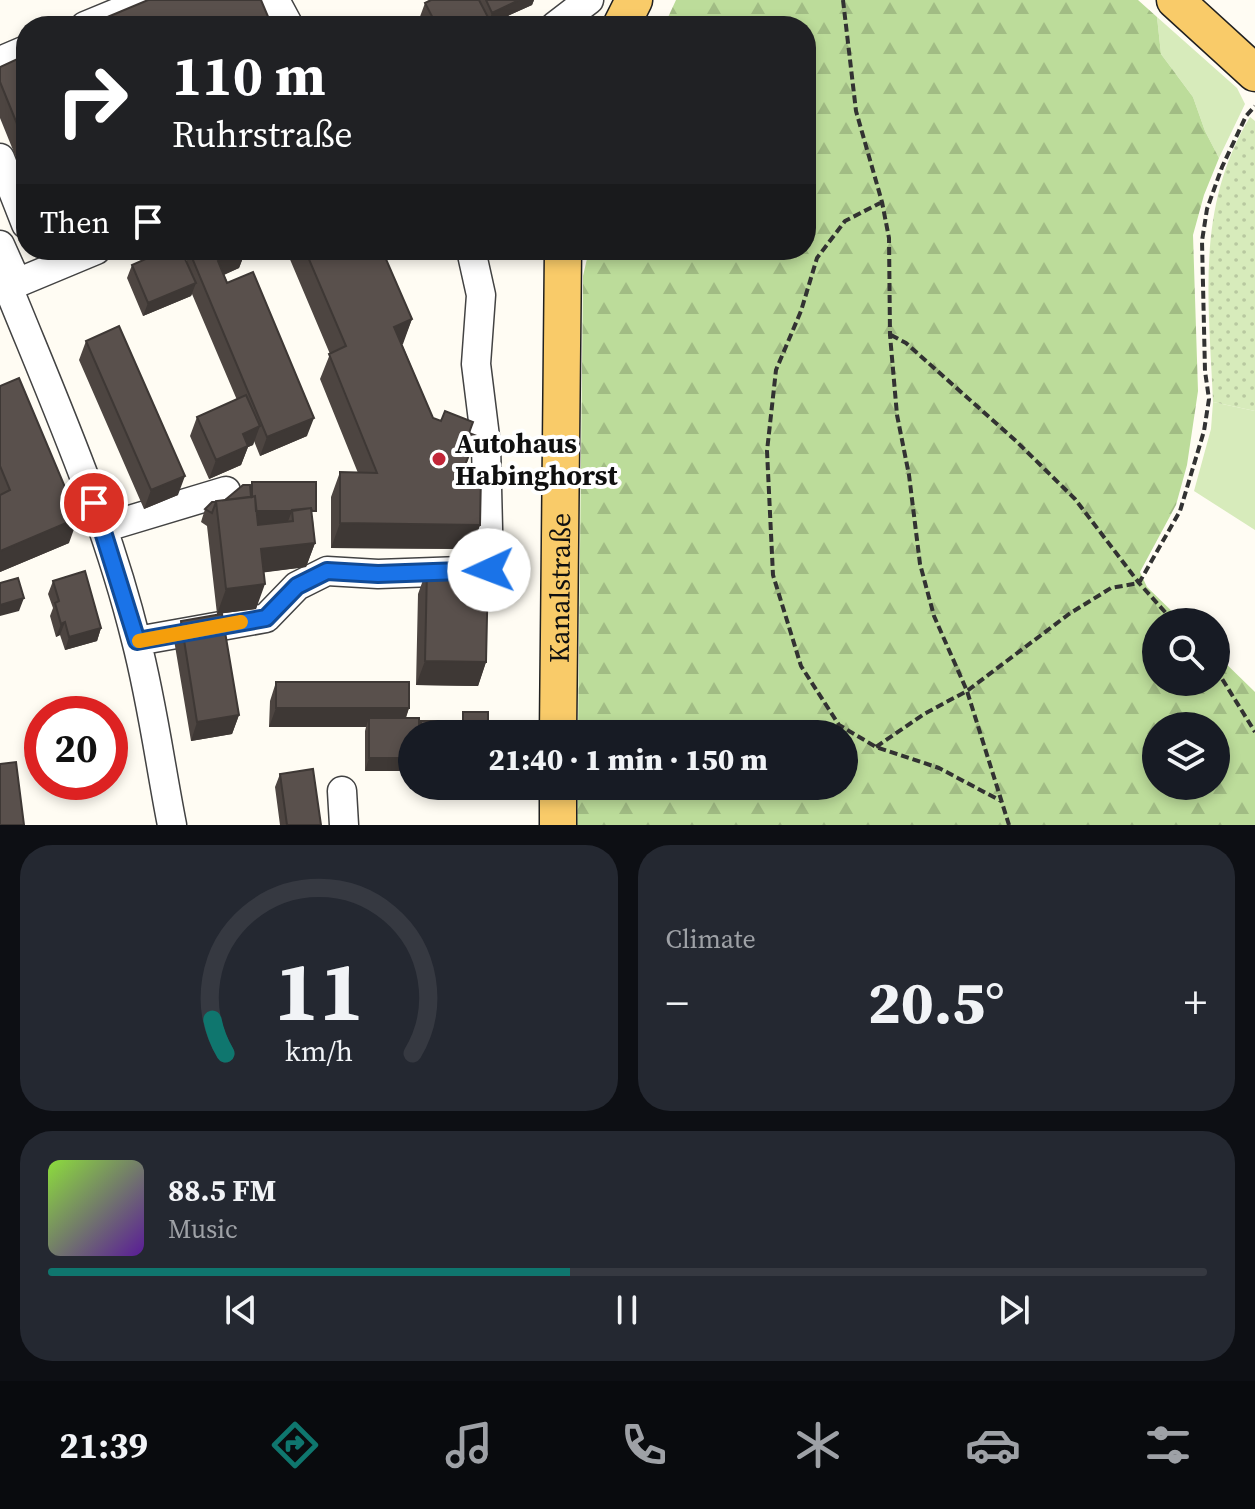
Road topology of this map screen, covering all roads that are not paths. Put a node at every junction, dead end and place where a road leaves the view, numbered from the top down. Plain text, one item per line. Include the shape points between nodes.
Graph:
1 (148, 0) edge
2 (589, 0) edge
3 (1175, 0) edge
4 (109, 16) edge
5 (568, 16) edge
6 (1255, 73) edge
7 (0, 158) edge
8 (16, 199) edge
9 (0, 245) edge
10 (473, 260) edge
11 (563, 260) edge
12 (40, 261) edge
13 (8, 286) edge
14 (226, 491) dead end
15 (103, 528) junction
16 (137, 641) junction
17 (558, 720) edge
18 (342, 791) dead end
19 (558, 800) edge
20 (172, 825) edge
21 (344, 825) edge
22 (558, 825) edge

1 - 4 street
2 - 5 street
3 - 6 main road
7 - 8 street
9 - 13 street
10 - 16 street via 481,295 476,364 486,445 489,570 327,571 297,586 266,618
11 - 17 main road, Kanalstraße
12 - 13 street
13 - 15 street
14 - 15 street
15 - 16 street
16 - 20 street
18 - 21 street
19 - 22 main road

